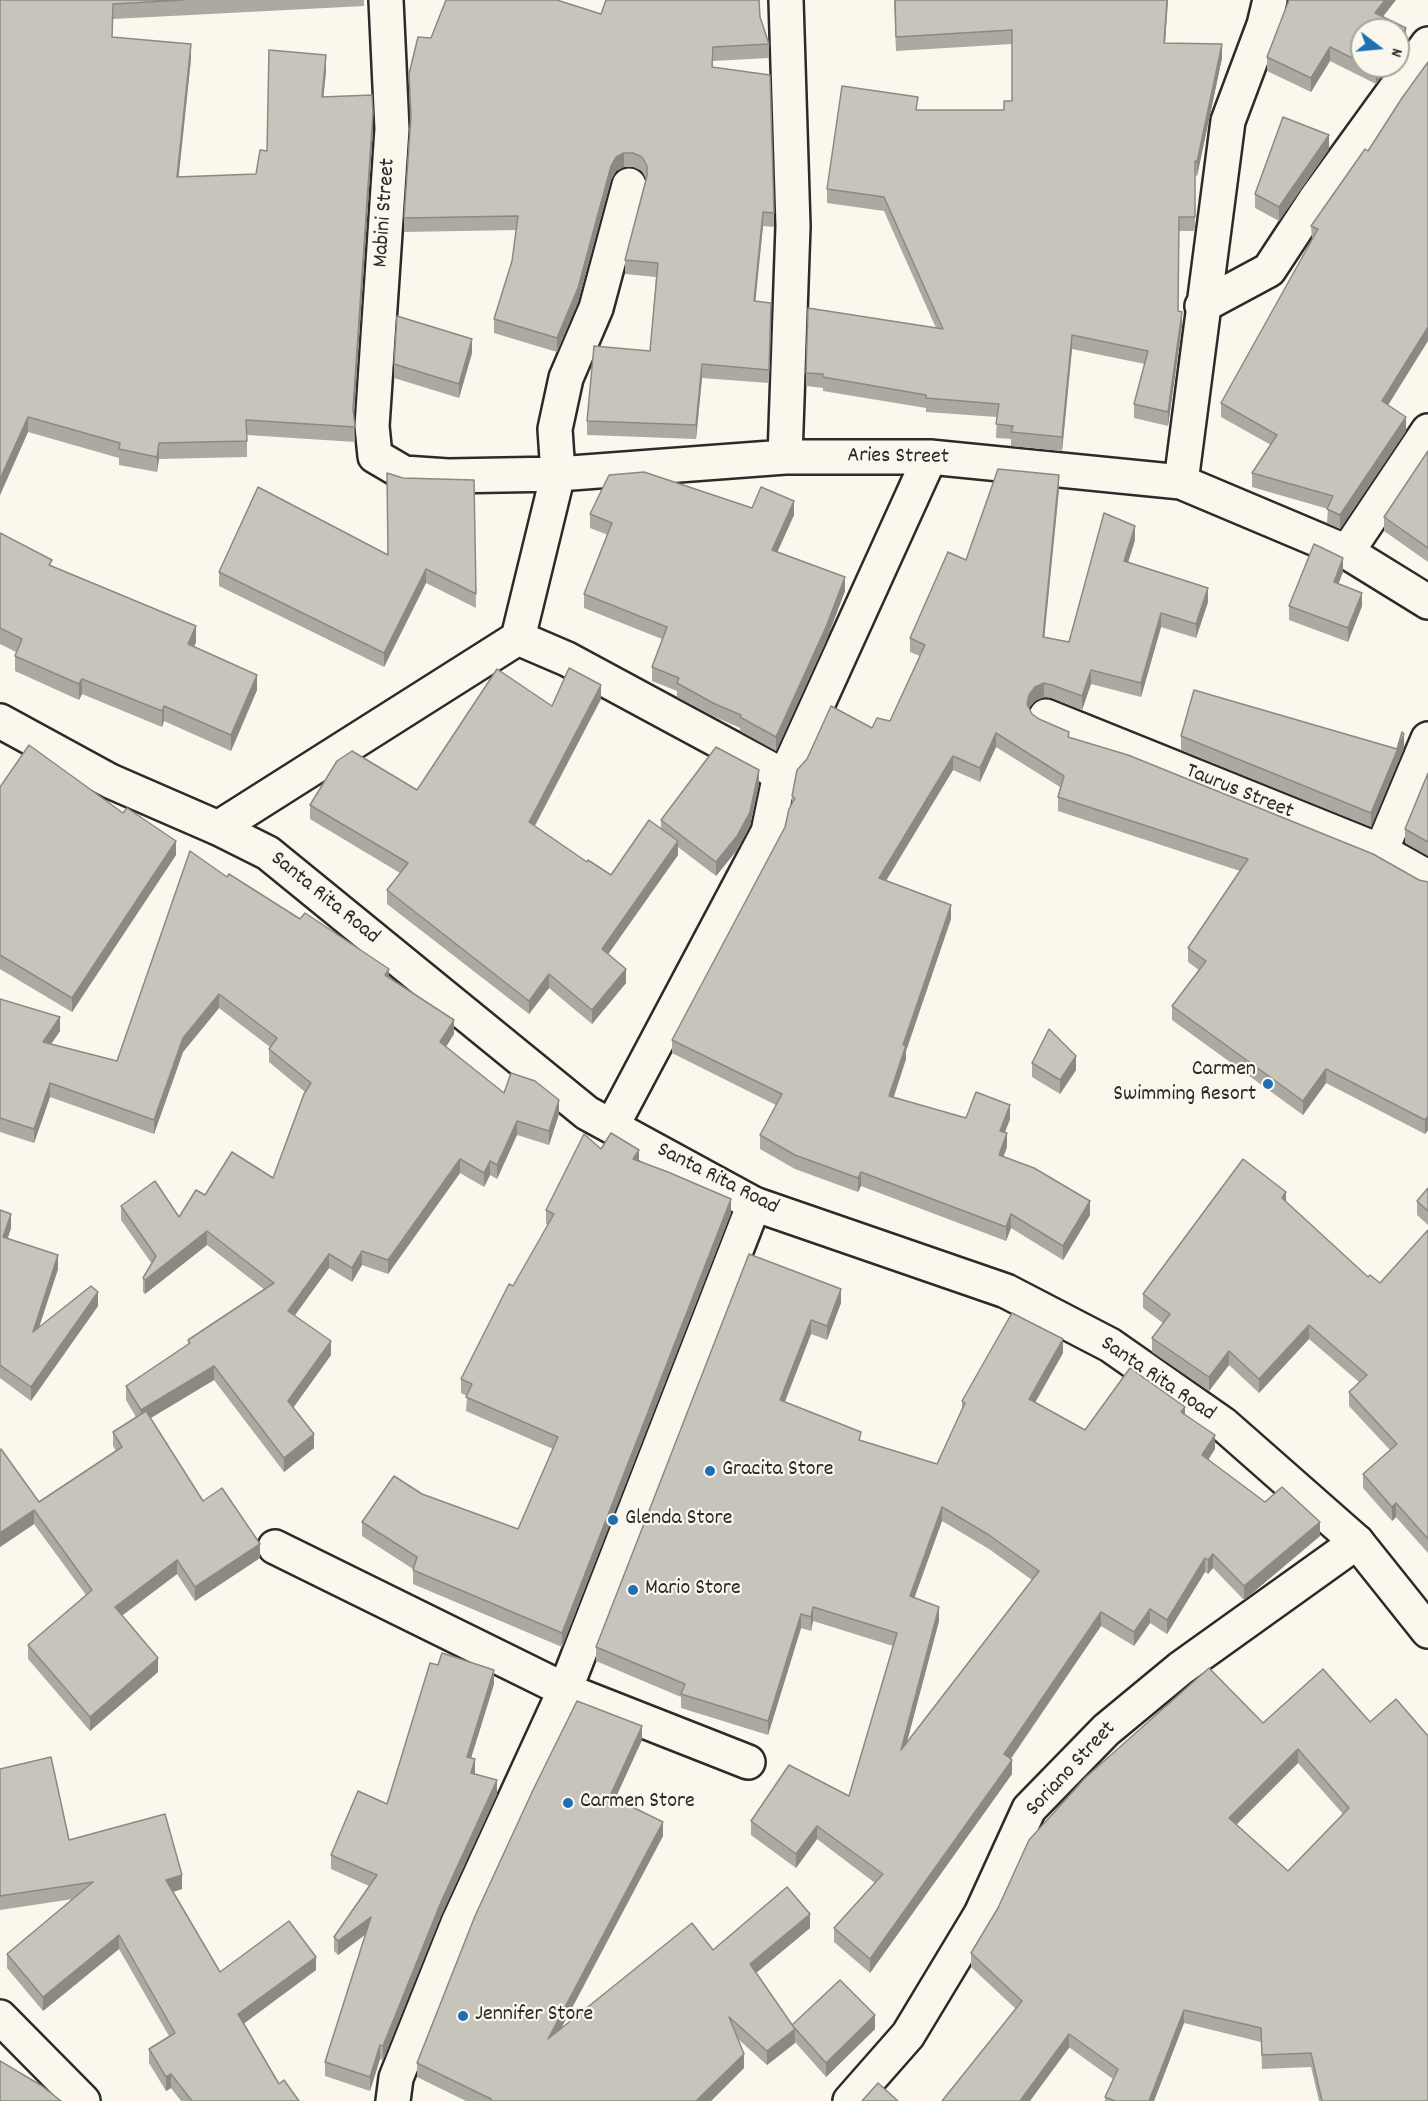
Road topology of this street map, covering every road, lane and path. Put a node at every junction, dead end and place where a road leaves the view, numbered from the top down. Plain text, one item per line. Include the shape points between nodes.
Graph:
1 (386, 0) edge
2 (786, 0) edge
3 (1270, 0) edge
4 (1428, 44) edge
5 (629, 185) dead end
6 (1202, 306) junction
7 (372, 426) joint
8 (1428, 431) edge
9 (785, 457) junction
10 (930, 457) junction
11 (558, 474) junction
12 (1181, 482) junction
13 (1347, 552) junction
14 (1428, 602) edge
15 (518, 638) junction
16 (1046, 716) dead end
17 (0, 721) edge
18 (1428, 739) edge
19 (780, 774) junction
20 (218, 828) junction
21 (1382, 851) junction
22 (1428, 877) edge
23 (612, 1126) junction
24 (754, 1204) junction
25 (1357, 1542) junction
26 (275, 1546) dead end
27 (1428, 1631) edge
28 (566, 1690) junction
29 (748, 1762) dead end
30 (0, 2017) edge
31 (83, 2101) edge
32 (393, 2101) edge
33 (850, 2101) edge

1 - 7 street, Mabini Street via 392,129
2 - 9 street via 794,226
3 - 6 street via 1228,121
4 - 6 street via 1269,270
5 - 11 street via 596,308 566,378 555,429
6 - 12 street
7 - 11 street, Aries Street via 375,456 404,473
8 - 13 street
9 - 10 street, Aries Street
9 - 11 street, Aries Street
10 - 12 street, Aries Street
10 - 19 street via 790,765
11 - 15 street
12 - 13 street, Aries Street
13 - 14 street, Aries Street
15 - 19 street via 567,659
15 - 20 street
16 - 21 street, Taurus Street
17 - 20 street, Santa Rita Road via 110,781
18 - 21 street
19 - 23 street via 768,832
20 - 23 street, Santa Rita Road via 268,853 587,1113
21 - 22 street, Taurus Street
23 - 24 street, Santa Rita Road
24 - 25 street, Santa Rita Road via 1006,1291 1110,1346 1223,1424
24 - 28 street
25 - 27 street, Santa Rita Road
25 - 33 street, Soriano Street via 1180,1668 1106,1730 1029,1809 981,1914 908,2035
26 - 28 street
28 - 29 street
28 - 32 street via 458,1923 396,2078
30 - 31 street

